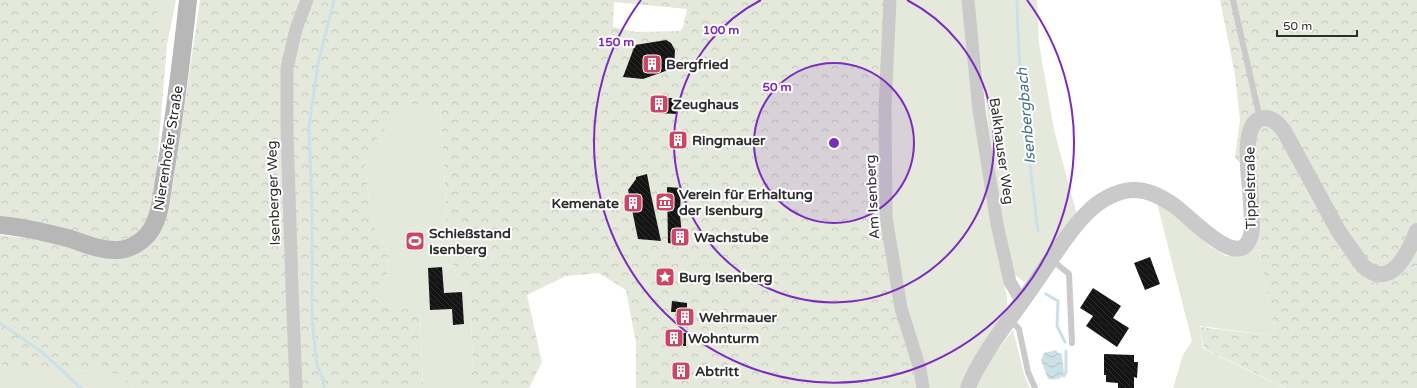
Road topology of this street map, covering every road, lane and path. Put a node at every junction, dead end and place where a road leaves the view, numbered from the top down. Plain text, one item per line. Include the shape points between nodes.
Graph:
1 (188, 0) edge
2 (307, 0) edge
3 (890, 0) edge
4 (968, 0) edge
5 (1233, 0) edge
6 (1260, 119) junction
7 (0, 225) edge
8 (1417, 231) edge
9 (1052, 260) junction
10 (1022, 302) junction
11 (1010, 319) junction
12 (1072, 343) dead end
13 (296, 388) edge
14 (923, 388) edge
15 (968, 388) edge
16 (1035, 388) edge

1 - 7 main road, Nierenhofer Straße via 173,124 158,213 150,231 136,245 110,250 19,227
2 - 13 street, Isenberger Weg via 296,29 287,68
3 - 14 street, Am Isenberg via 885,108 886,217 901,308
4 - 10 street, Balkhauser Weg via 979,110 996,224 1010,282
5 - 6 lane
6 - 8 street via 1273,120 1284,131 1339,232 1368,270 1382,275 1395,268 1408,252
6 - 9 street, Tippelstraße via 1251,130 1246,153 1252,230 1245,247 1240,250 1230,249 1215,240 1173,204 1149,192 1131,190 1111,196 1090,210
9 - 10 street, Tippelstraße
9 - 12 lane via 1068,274
10 - 11 street, Tippelstraße
11 - 15 street, Tippelstraße via 983,358
11 - 16 lane via 1019,329 1028,372

